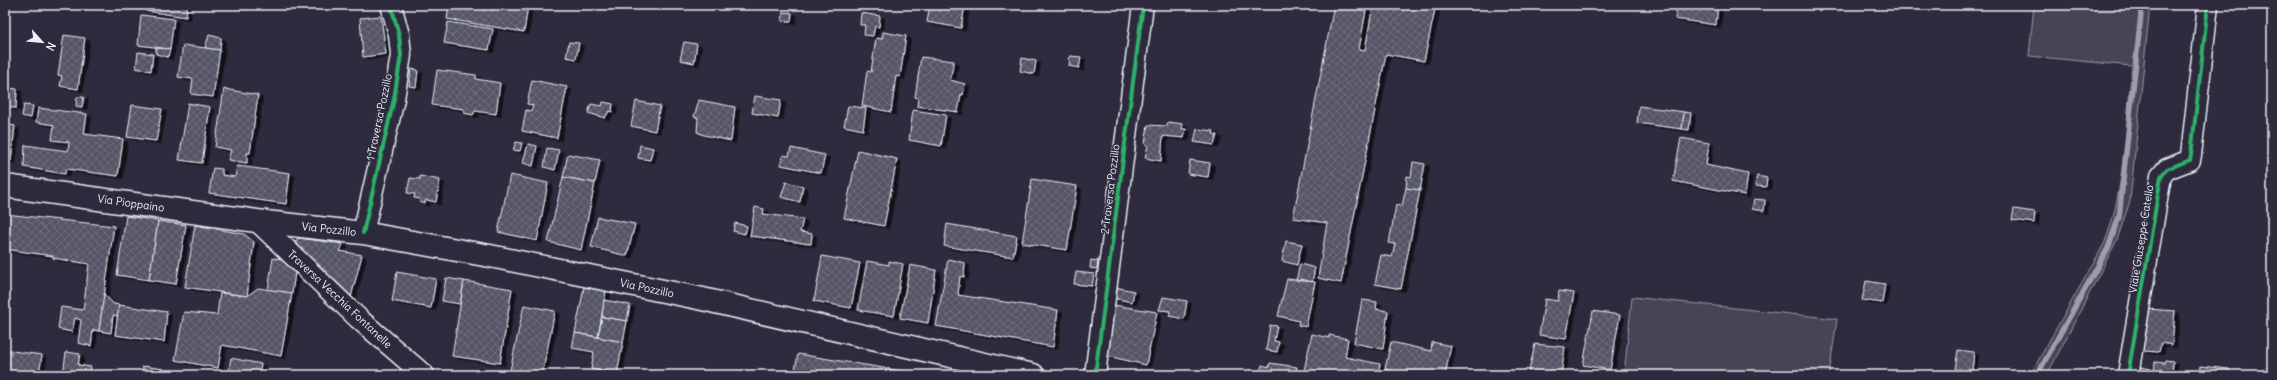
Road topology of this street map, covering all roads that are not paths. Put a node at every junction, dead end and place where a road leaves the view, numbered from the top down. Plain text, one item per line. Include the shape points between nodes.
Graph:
1 (391, 5) edge
2 (1143, 5) edge
3 (2208, 5) edge
4 (5, 186) edge
5 (257, 221) junction
6 (363, 233) junction
7 (424, 375) edge
8 (1033, 375) edge
9 (1095, 375) edge
10 (2128, 375) edge

1 - 6 street, 1 Traversa Pozzillo via 401,55 394,99
2 - 9 street, 2 Traversa Pozzillo
3 - 10 street, Viale Giuseppe Catello via 2192,156 2190,160 2167,169 2161,176
4 - 5 main road, Via Pioppaino
5 - 6 main road, Via Pozzillo
5 - 7 street, Traversa Vecchia Fontanelle via 359,319
6 - 8 main road, Via Pozzillo via 698,298

